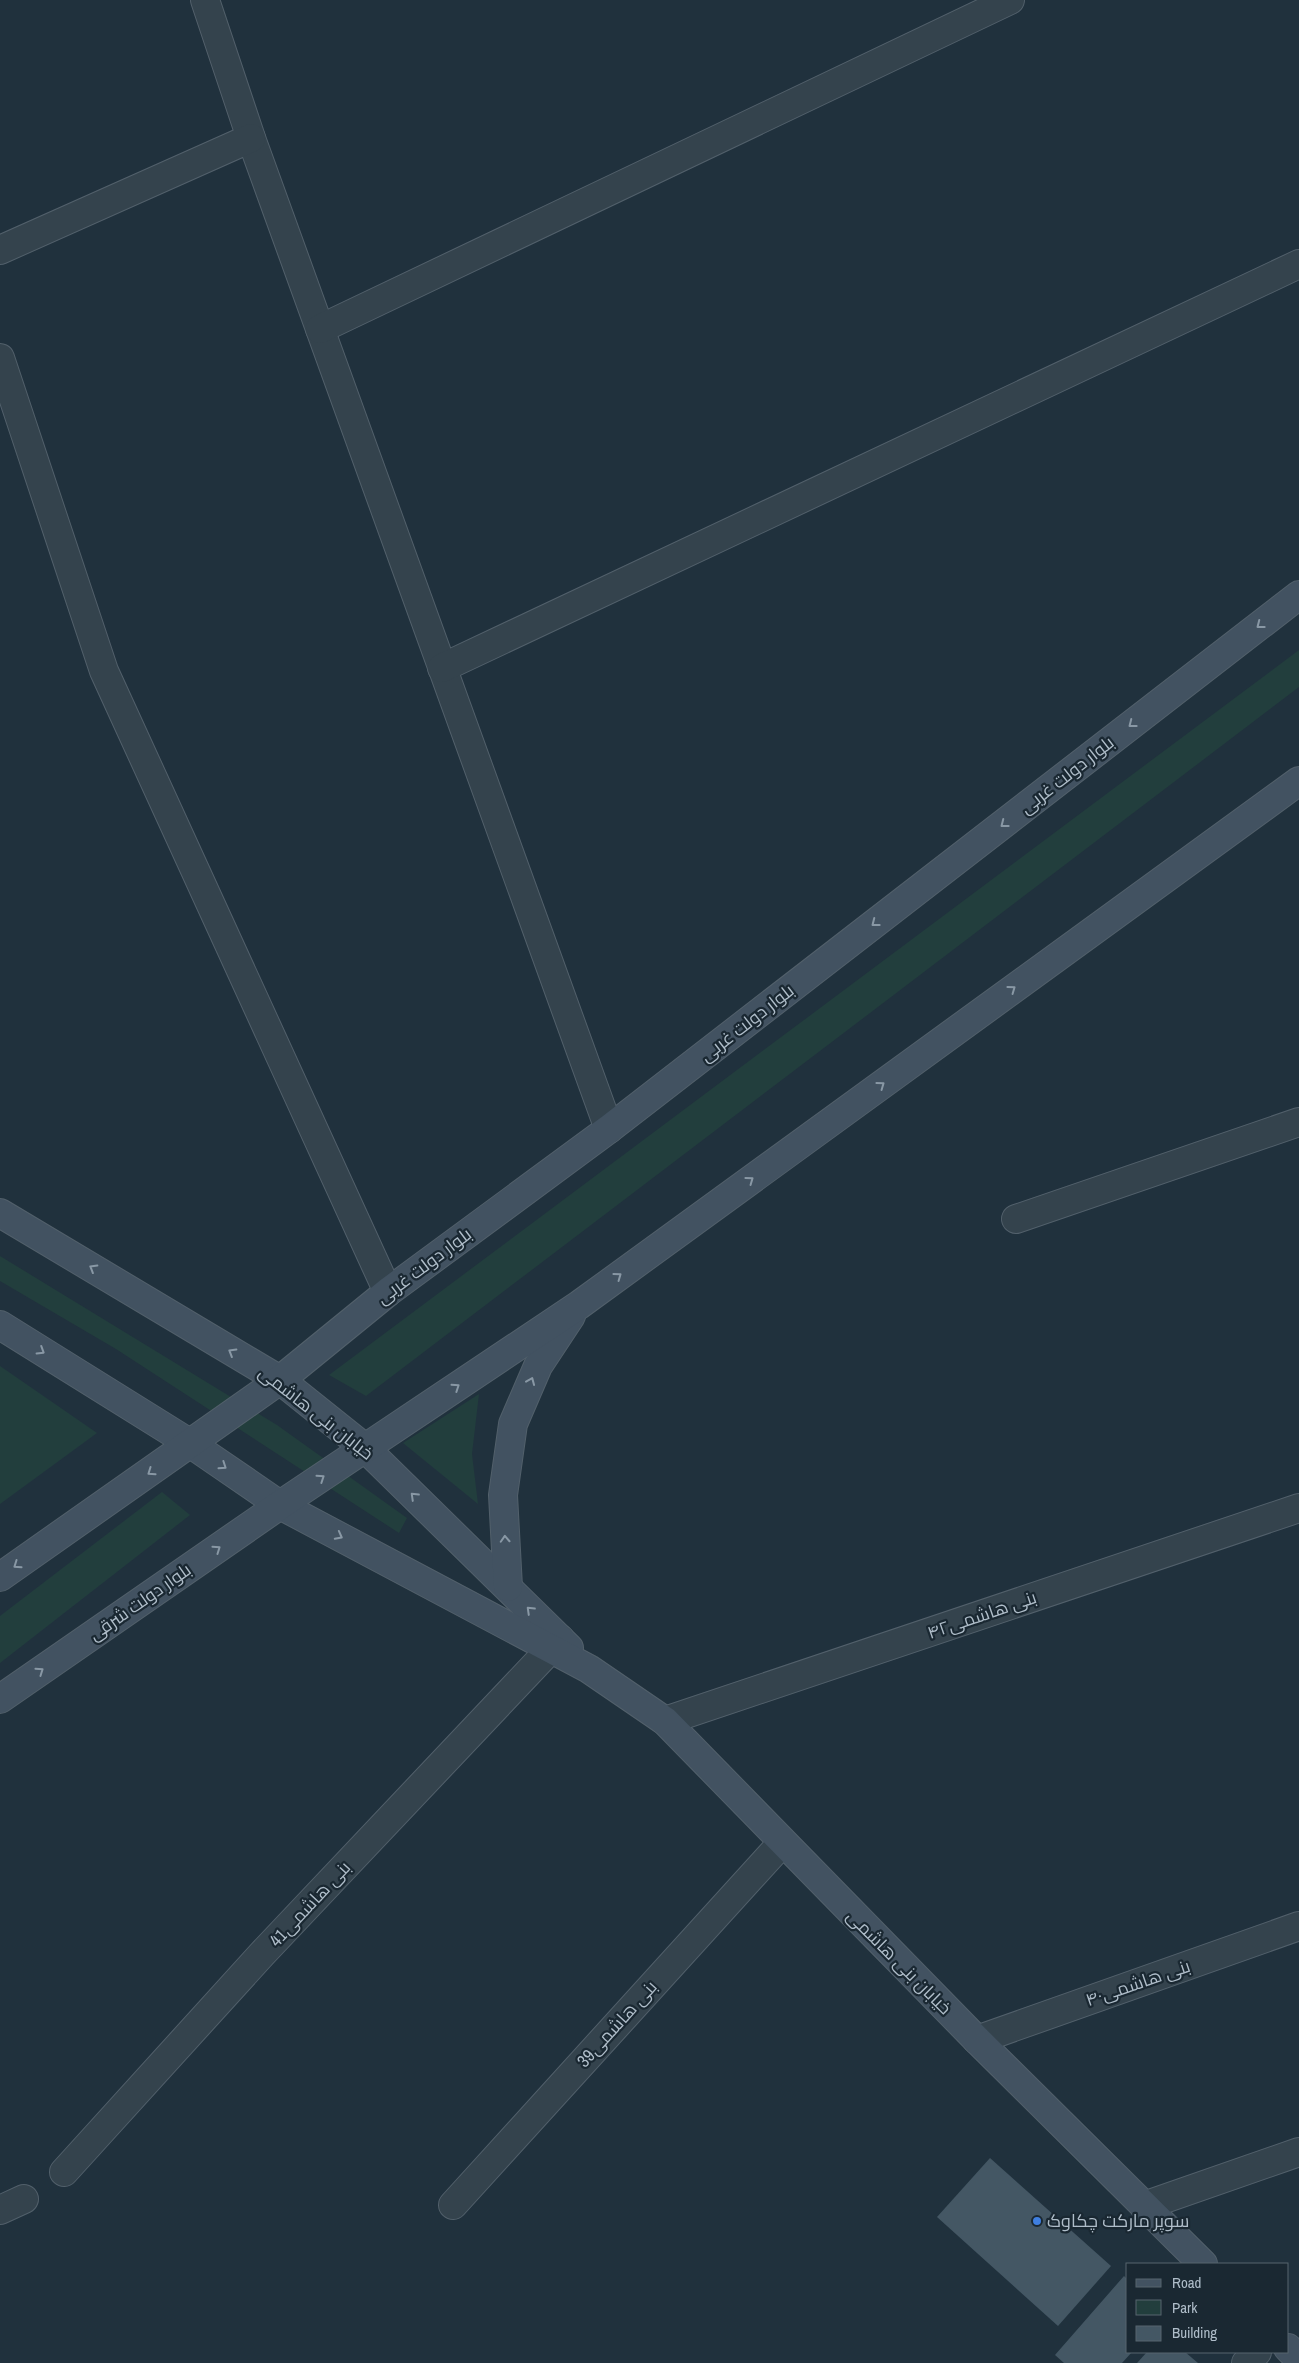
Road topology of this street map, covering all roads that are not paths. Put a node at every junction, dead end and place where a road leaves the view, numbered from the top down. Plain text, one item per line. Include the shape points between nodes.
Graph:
1 (205, 0) edge
2 (1010, 0) edge
3 (251, 138) junction
4 (0, 250) edge
5 (1299, 264) edge
6 (320, 328) junction
7 (0, 358) edge
8 (1299, 595) edge
9 (442, 668) junction
10 (1299, 780) edge
11 (1299, 1122) edge
12 (609, 1129) junction
13 (0, 1213) edge
14 (1016, 1219) dead end
15 (388, 1292) junction
16 (579, 1305) junction
17 (0, 1325) edge
18 (280, 1380) junction
19 (191, 1444) junction
20 (365, 1448) junction
21 (280, 1505) junction
22 (1299, 1508) edge
23 (0, 1576) edge
24 (508, 1587) junction
25 (556, 1644) junction
26 (0, 1699) edge
27 (665, 1721) junction
28 (782, 1843) junction
29 (1299, 1926) edge
30 (977, 2040) junction
31 (1299, 2152) edge
32 (64, 2172) dead end
33 (452, 2205) dead end
34 (1144, 2206) junction
35 (1202, 2263) edge
36 (1289, 2349) edge
37 (1256, 2353) edge
38 (1299, 2359) edge
39 (1246, 2363) edge

1 - 3 street
2 - 6 street
3 - 4 street
3 - 6 street
5 - 9 street
6 - 9 street
7 - 15 street via 104,671
8 -> 12 main road, بلوار دولت غربی
9 - 12 street
16 -> 10 main road
11 - 14 street
12 - 15 main road, بلوار دولت غربی
18 -> 13 main road, خیابان بنی هاشمی
15 - 18 main road, بلوار دولت غربی
20 -> 16 main road
24 -> 16 main road via 503,1494 513,1424 538,1366
17 -> 19 main road, خیابان بنی هاشمی
18 - 19 main road, بلوار دولت غربی
18 - 20 main road, خیابان بنی هاشمی
19 -> 21 main road, خیابان بنی هاشمی
19 -> 23 main road
21 -> 20 main road
24 -> 20 main road, خیابان بنی هاشمی
21 -> 25 main road, خیابان بنی هاشمی
26 -> 21 main road, بلوار دولت شرقی
22 - 27 street, بنی هاشمی۴۲
25 -> 24 main road, خیابان بنی هاشمی
25 - 27 main road, خیابان بنی هاشمی
25 - 32 street, بنی هاشمی41 via 262,1954
27 - 28 main road, خیابان بنی هاشمی
28 - 30 main road, خیابان بنی هاشمی
28 - 33 street, بنی هاشمی39
29 - 30 street, بنی هاشمی۴۰
30 - 34 main road, خیابان بنی هاشمی
31 - 34 street
34 - 35 main road, خیابان بنی هاشمی
36 - 38 main road
37 - 39 street

